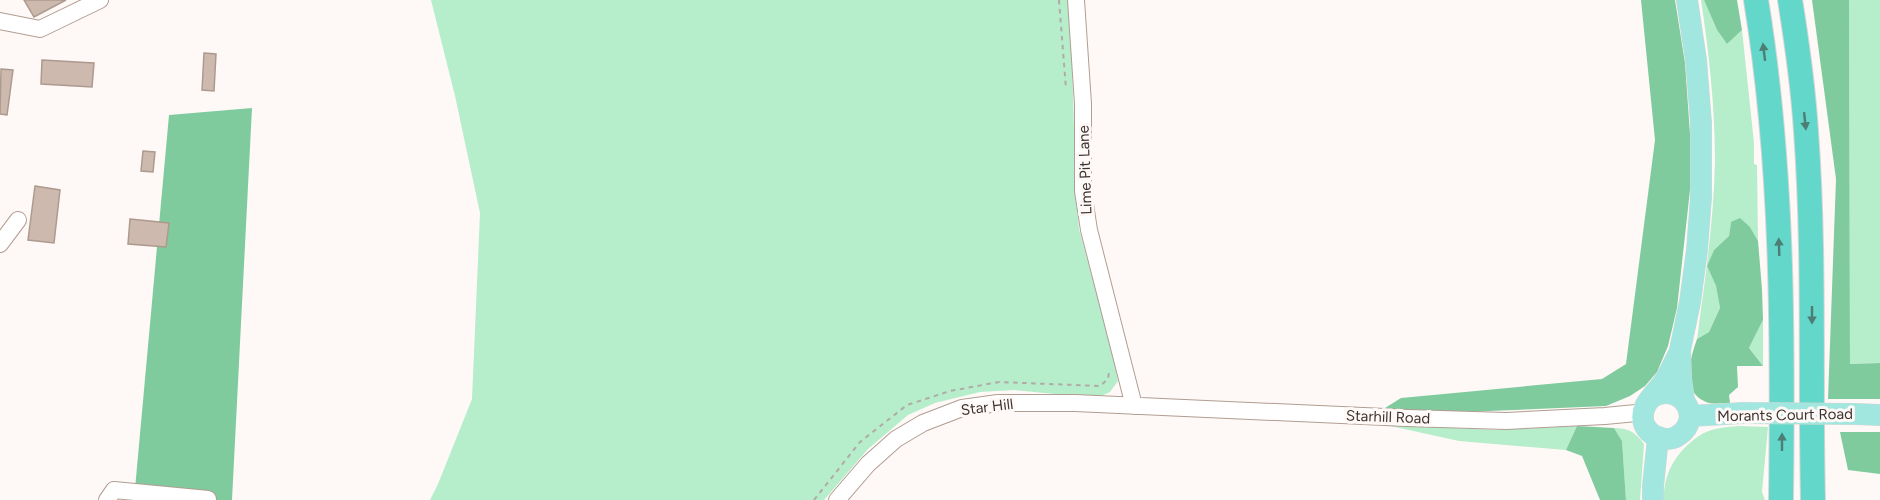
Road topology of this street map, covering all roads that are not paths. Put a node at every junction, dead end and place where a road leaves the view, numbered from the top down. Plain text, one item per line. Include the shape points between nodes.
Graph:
1 (100, 0) edge
2 (1076, 0) edge
3 (1687, 0) edge
4 (1756, 0) edge
5 (1791, 0) edge
6 (0, 21) edge
7 (18, 220) dead end
8 (0, 244) edge
9 (1680, 350) junction
10 (1647, 405) junction
11 (1134, 406) junction
12 (1687, 408) junction
13 (1880, 415) edge
14 (1658, 438) junction
15 (208, 499) edge
16 (107, 500) edge
17 (837, 500) edge
18 (1653, 500) edge
19 (1781, 500) edge
20 (1813, 500) edge

1 - 6 street via 40,29
2 - 11 street, Lime Pit Lane via 1084,201
3 - 9 main road via 1701,123 1701,198 1690,302
19 -> 4 highway via 1779,243 1769,99
5 -> 20 highway via 1809,188
7 - 8 street
9 - 10 main road
9 - 12 main road
10 - 11 street, Starhill Road via 1636,412 1605,416 1495,420
10 - 12 main road via 1658,393 1672,393
10 - 14 main road via 1646,428
11 - 17 street, Star Hill via 998,403 962,408 923,423 896,439
12 - 13 main road, Morants Court Road, bridge via 1743,414
12 - 14 main road via 1685,430 1666,439
14 - 18 main road
15 - 16 street via 114,490

